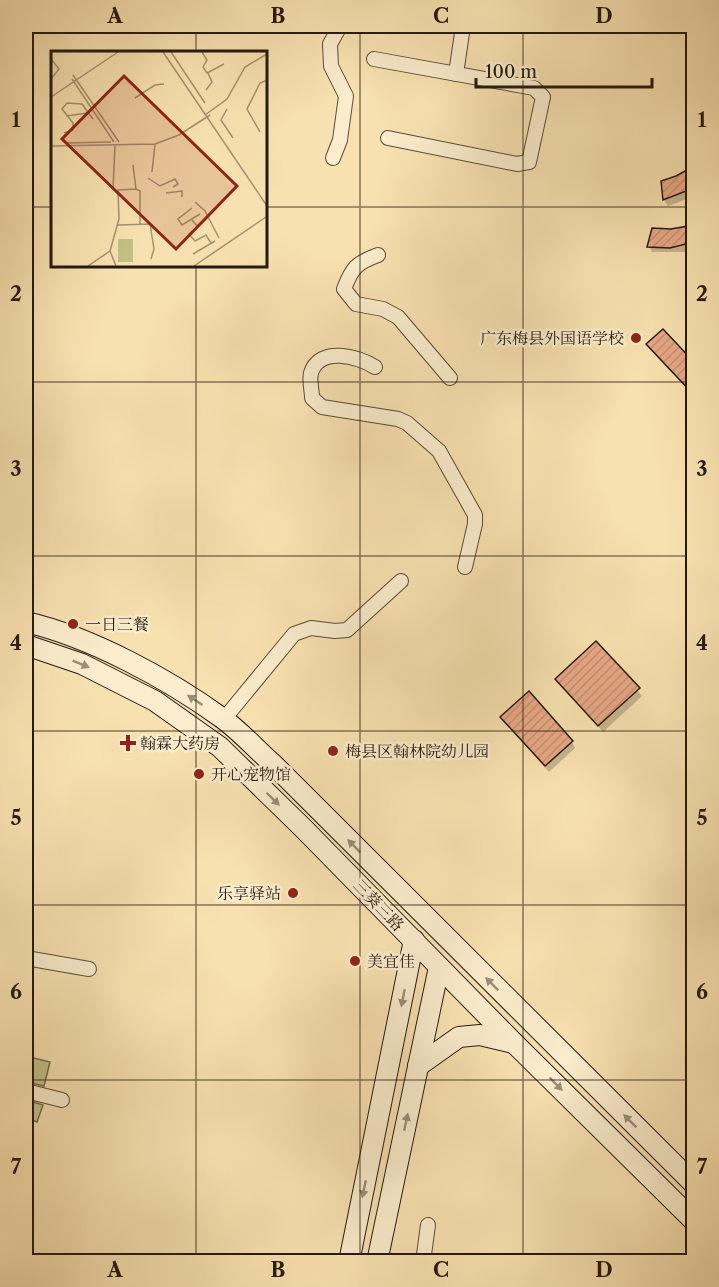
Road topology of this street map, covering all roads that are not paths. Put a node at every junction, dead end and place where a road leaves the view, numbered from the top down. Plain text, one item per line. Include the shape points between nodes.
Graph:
1 (340, 26) edge
2 (463, 26) edge
3 (374, 59) dead end
4 (456, 74) junction
5 (388, 138) dead end
6 (333, 158) dead end
7 (378, 255) dead end
8 (375, 367) dead end
9 (450, 378) dead end
10 (465, 567) dead end
11 (401, 581) dead end
12 (26, 621) edge
13 (26, 645) edge
14 (224, 719) junction
15 (414, 940) junction
16 (26, 958) edge
17 (439, 967) junction
18 (89, 969) dead end
19 (514, 1043) junction
20 (418, 1066) junction
21 (26, 1091) edge
22 (62, 1100) dead end
23 (693, 1184) edge
24 (693, 1221) edge
25 (428, 1225) dead end
26 (349, 1262) edge
27 (376, 1262) edge
28 (423, 1262) edge

1 - 6 street via 330,44 331,66 346,96 340,140
2 - 4 street
3 - 4 street
4 - 5 street via 534,88 543,97 529,162 517,164
7 - 9 street via 360,261 344,289 356,304 383,309 398,318
8 - 10 street via 364,360 326,357 310,375 312,398 322,407 398,419 439,451 475,515
11 - 14 street via 347,630 311,628 294,634
14 -> 12 street, 三葵三路 via 160,678 92,645
13 -> 15 street, 三葵三路 via 82,664 155,701 220,747
23 -> 14 street, 三葵三路
15 - 17 street, 三葵三路
15 -> 26 street
16 - 18 street
17 - 19 street, 三葵三路
17 - 20 street
19 - 20 street via 480,1035 459,1037
19 -> 24 street, 三葵三路
27 -> 20 street
21 - 22 street
25 - 28 street

